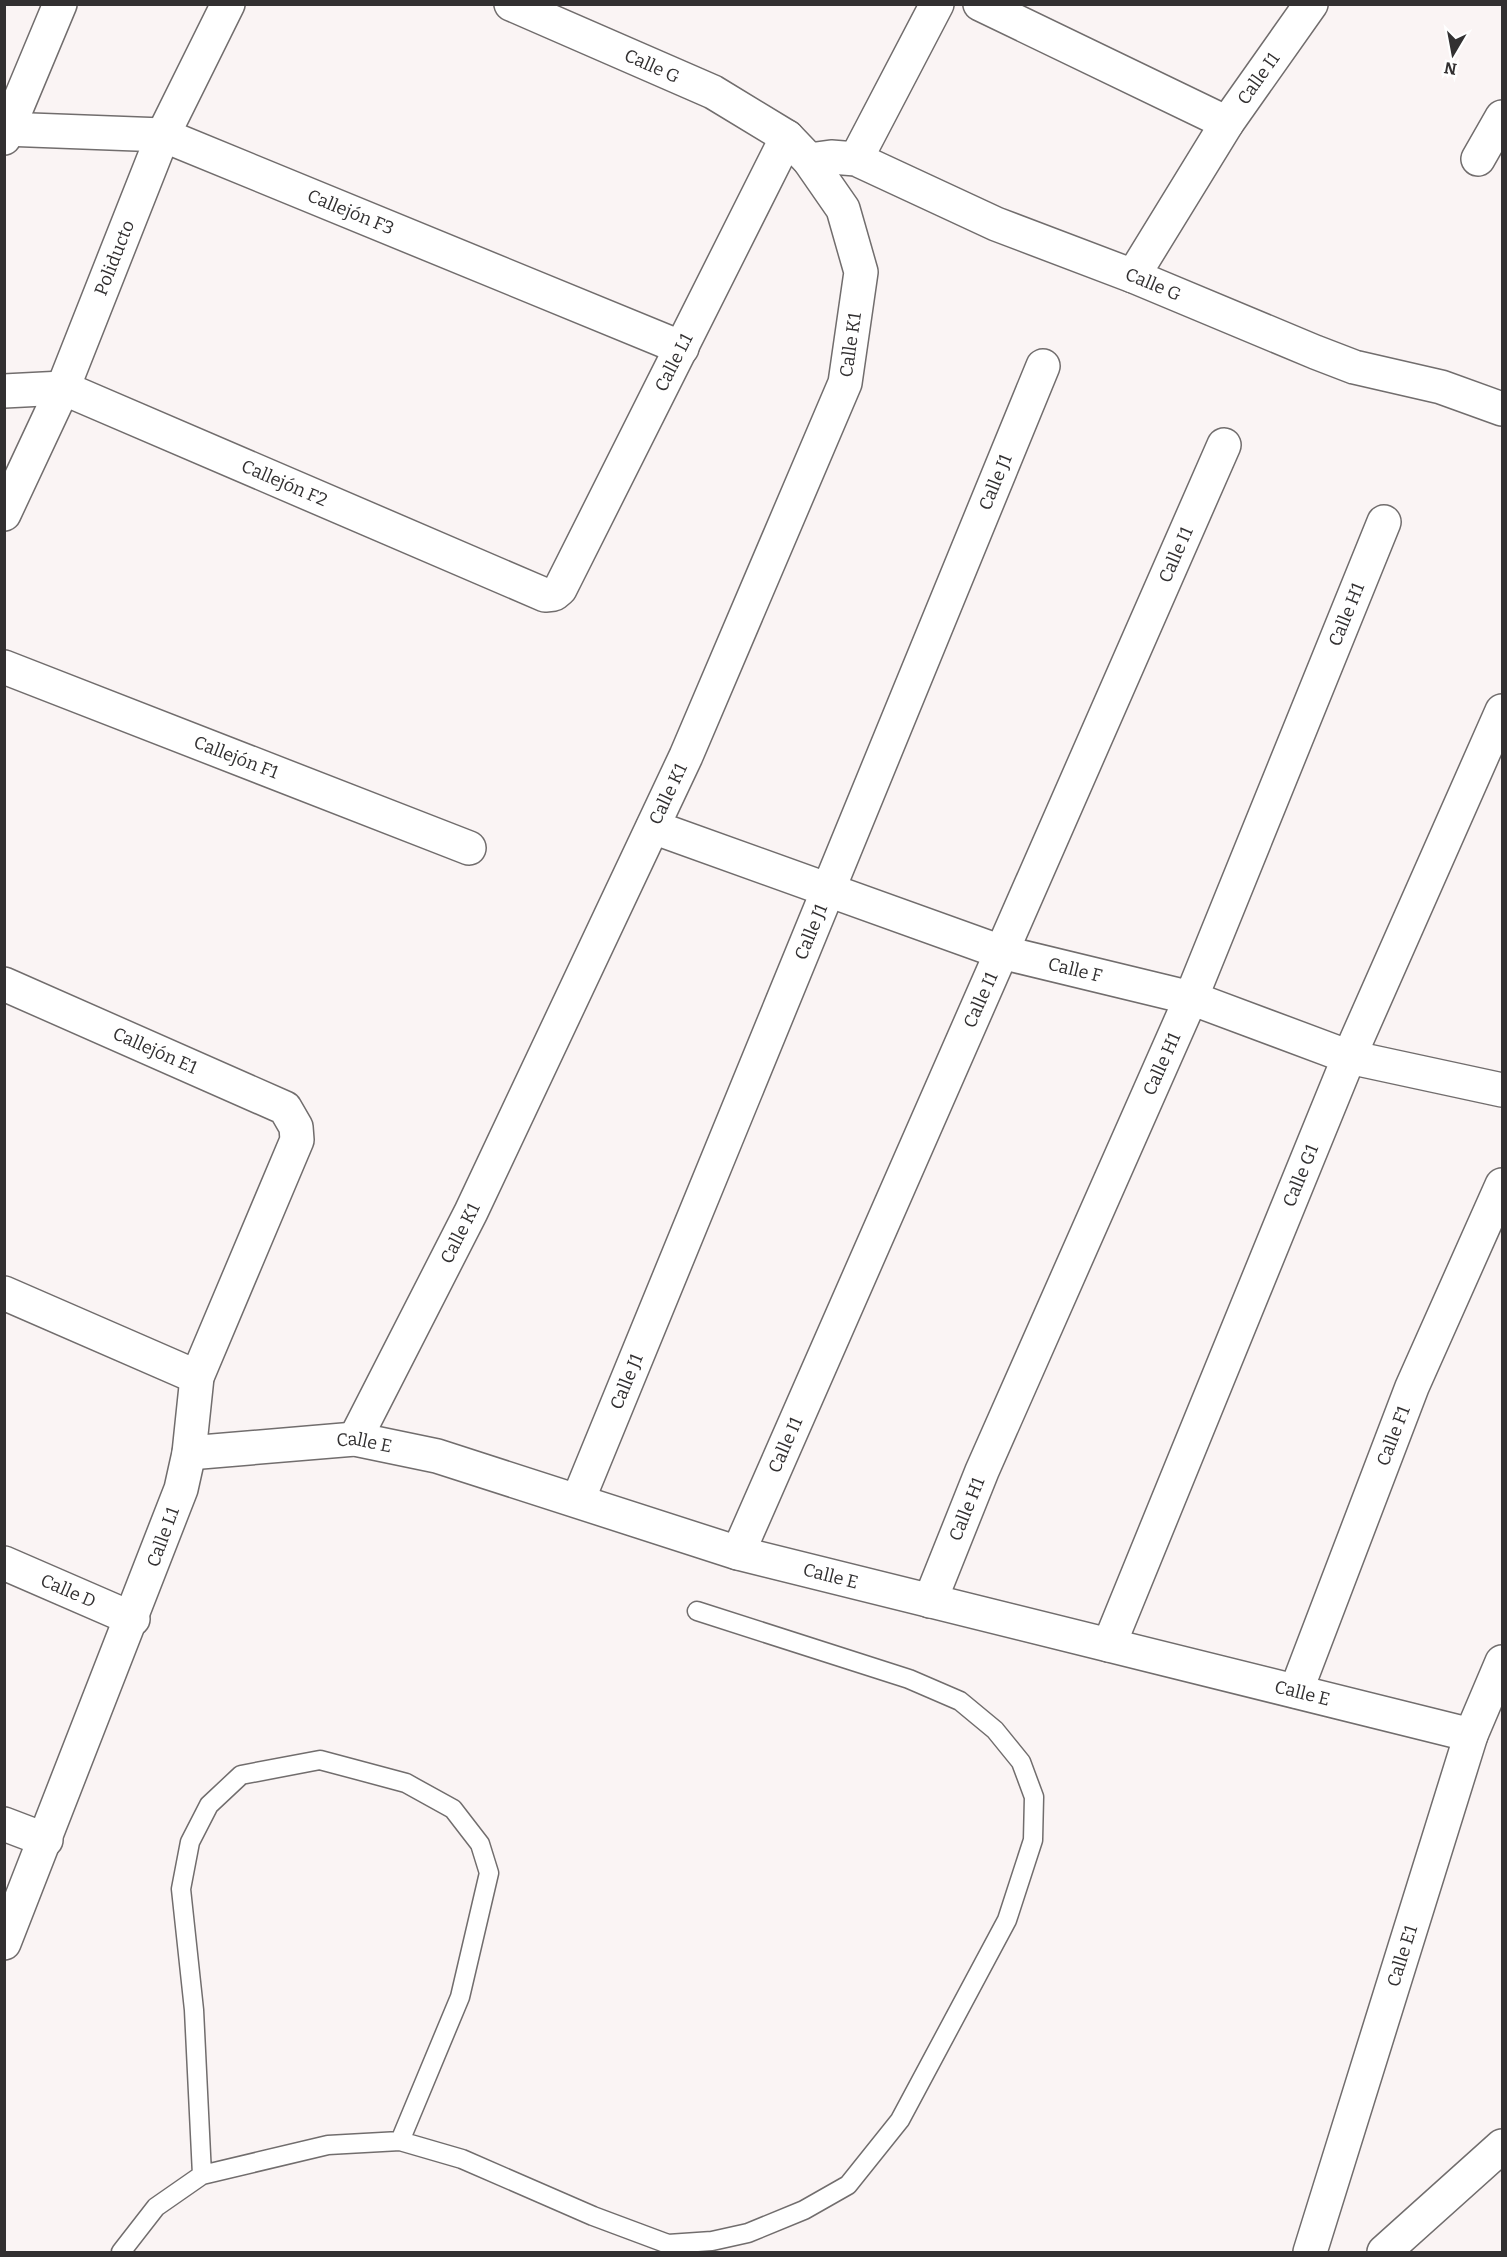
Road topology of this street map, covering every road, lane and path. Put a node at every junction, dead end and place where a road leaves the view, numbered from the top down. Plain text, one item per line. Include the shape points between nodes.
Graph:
1 (60, 4) edge
2 (228, 4) edge
3 (511, 4) edge
4 (937, 4) edge
5 (980, 4) edge
6 (1311, 4) edge
7 (1503, 117) edge
8 (1227, 123) junction
9 (6, 133) edge
10 (164, 135) junction
11 (798, 148) junction
12 (856, 159) junction
13 (1478, 159) dead end
14 (1133, 276) junction
15 (681, 348) junction
16 (1043, 366) dead end
17 (63, 388) junction
18 (4, 391) edge
19 (1503, 409) edge
20 (1224, 445) dead end
21 (4, 514) edge
22 (1384, 522) dead end
23 (560, 589) joint
24 (4, 668) edge
25 (1503, 711) edge
26 (653, 827) junction
27 (469, 848) dead end
28 (828, 890) junction
29 (1001, 952) junction
30 (4, 984) edge
31 (1191, 998) junction
32 (1349, 1057) junction
33 (1503, 1090) edge
34 (297, 1126) joint
35 (1503, 1185) edge
36 (4, 1293) edge
37 (197, 1377) junction
38 (355, 1438) junction
39 (189, 1453) junction
40 (578, 1500) junction
41 (738, 1553) junction
42 (4, 1563) edge
43 (930, 1601) junction
44 (697, 1611) dead end
45 (133, 1619) junction
46 (1108, 1645) junction
47 (1503, 1662) edge
48 (1296, 1691) junction
49 (1471, 1735) junction
50 (4, 1824) edge
51 (45, 1840) junction
52 (4, 1942) edge
53 (400, 2141) junction
54 (1503, 2146) edge
55 (202, 2175) junction
56 (121, 2253) edge
57 (1310, 2253) edge
58 (1384, 2253) edge

1 - 9 street
2 - 10 street, Poliducto
3 - 11 street, Calle G via 713,92
4 - 12 street
5 - 8 street
6 - 8 street, Calle I1
7 - 13 street
8 - 14 street, Calle I1
9 - 10 street, Callejón F3
10 - 15 street, Callejón F3
10 - 17 street, Poliducto
11 - 12 street, Calle G
11 - 15 street, Calle L1
11 - 26 street, Calle K1 via 843,208 861,272 845,383
12 - 14 street, Calle G via 996,224
14 - 19 street, Calle G via 1354,367 1441,387
15 - 23 street, Calle L1
16 - 28 street, Calle J1
17 - 18 street, Callejón F2
17 - 21 street, Poliducto
17 - 23 street, Callejón F2 via 545,594
20 - 29 street, Calle I1
22 - 31 street, Calle H1
24 - 27 street, Callejón F1
25 - 32 street, Calle G1
26 - 28 street, Calle F
26 - 38 street, Calle K1 via 471,1212
28 - 29 street, Calle F
28 - 40 street, Calle J1
29 - 31 street, Calle F
29 - 41 street, Calle I1
30 - 34 street, Callejón E1 via 285,1108
31 - 32 street, Calle F
31 - 43 street, Calle H1 via 982,1471
32 - 33 street, Calle F
32 - 46 street, Calle G1
34 - 37 street, Calle L1 via 297,1140
35 - 48 street, Calle F1 via 1412,1387
36 - 37 street
37 - 39 street, Calle L1
38 - 39 street, Calle E
38 - 40 street, Calle E via 437,1456
39 - 45 street, Calle L1 via 181,1489
40 - 41 street, Calle E
41 - 43 street, Calle E
42 - 45 street, Calle D
43 - 46 street, Calle E
44 - 53 lane via 909,1679 960,1701 995,1731 1021,1762 1034,1797 1033,1840 1008,1920 900,2120 848,2185 804,2210 748,2233 712,2241 668,2244 462,2160
45 - 51 street, Calle L1
46 - 48 street, Calle E
47 - 49 street, Calle E1
48 - 49 street, Calle E
49 - 57 street, Calle E1
50 - 51 street
51 - 52 street, Calle L1
53 - 55 lane via 328,2145
53 - 55 lane via 460,1997 489,1873 480,1844 453,1809 406,1783 320,1760 241,1775 209,1804 190,1842 181,1889 194,2010
54 - 58 street
55 - 56 lane via 156,2207

